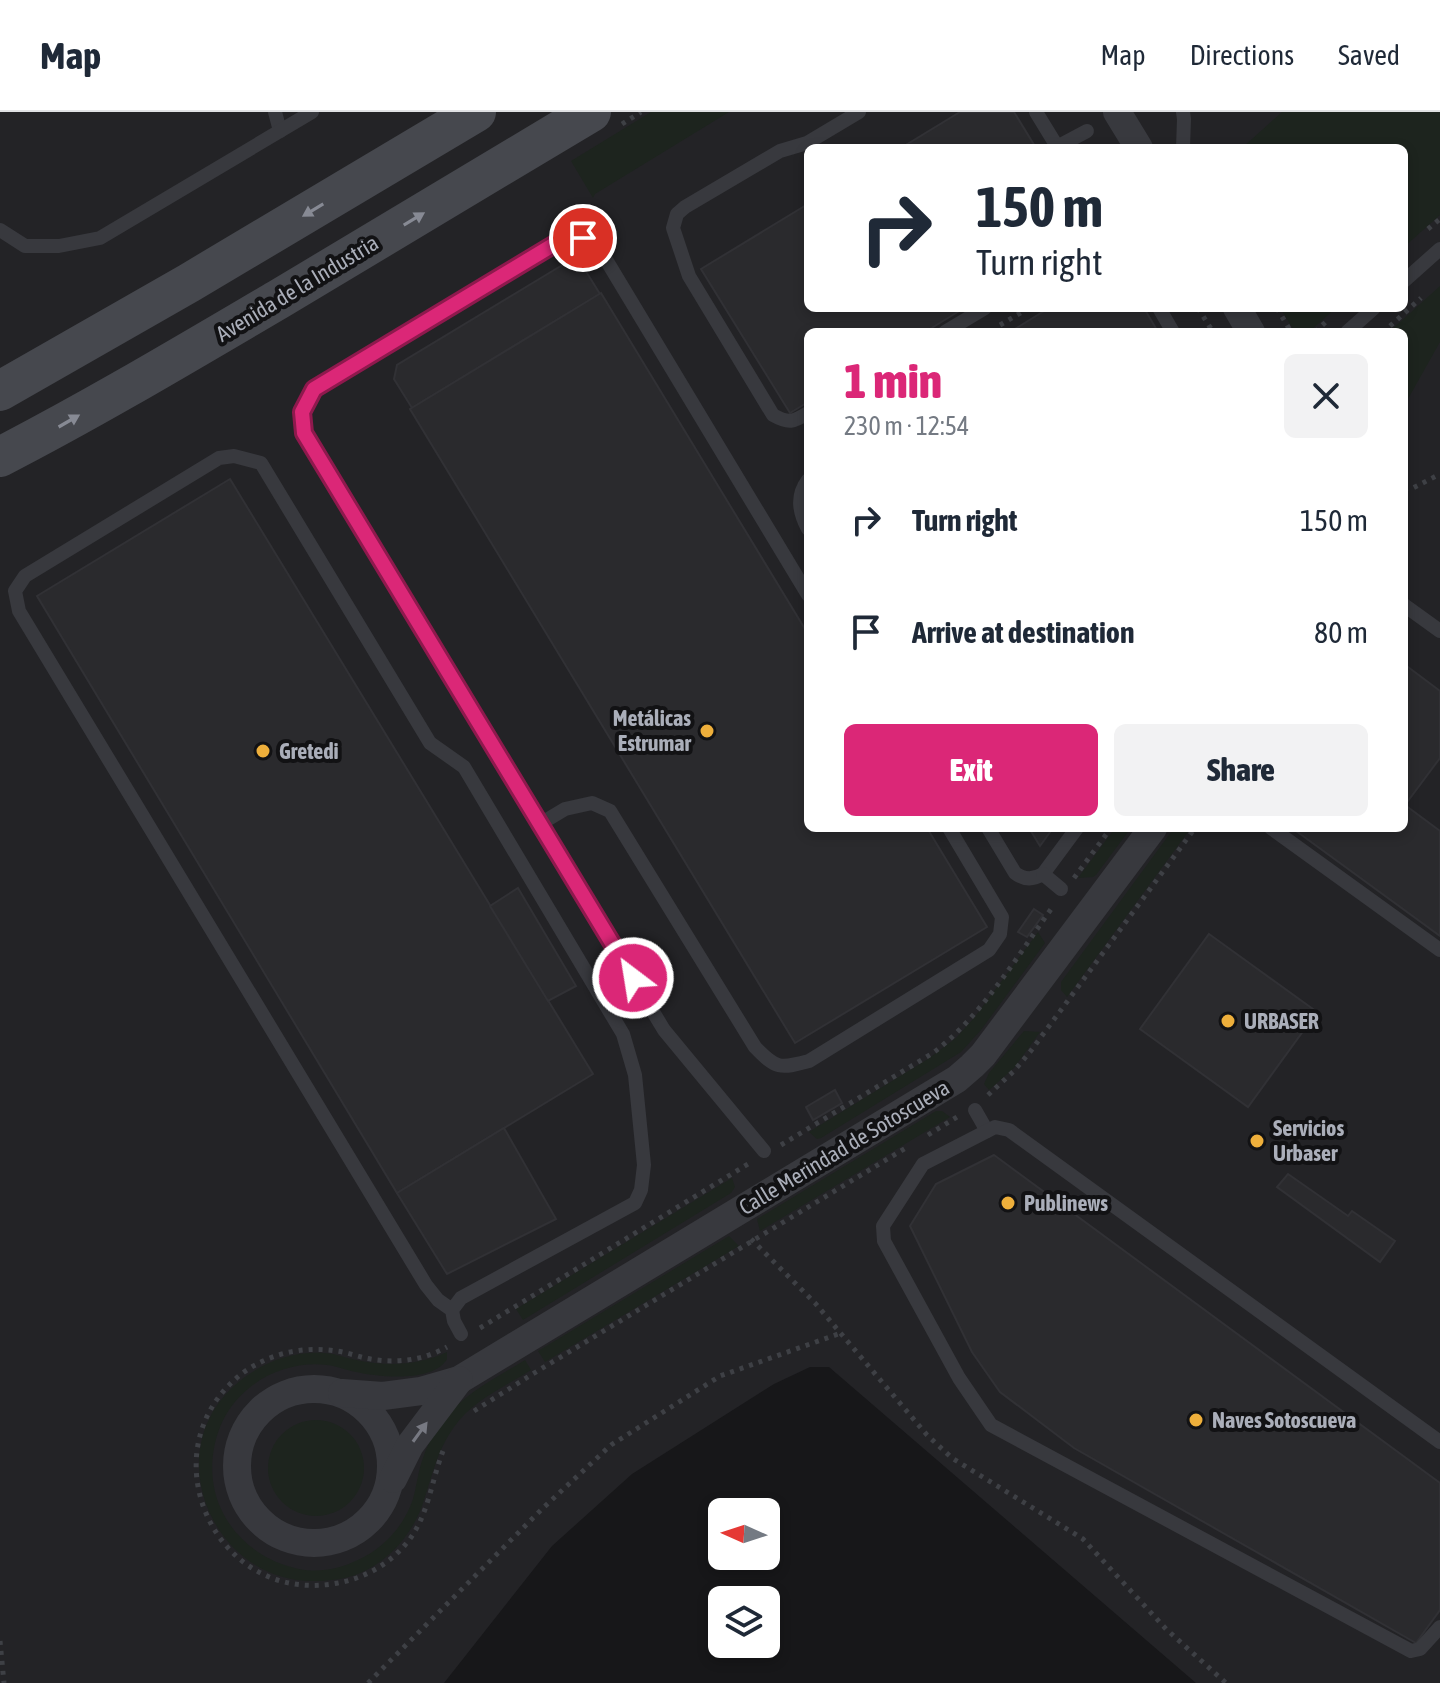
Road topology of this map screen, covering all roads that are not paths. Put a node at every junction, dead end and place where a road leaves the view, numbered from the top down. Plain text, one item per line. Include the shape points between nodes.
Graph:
1 (275, 112) edge
2 (312, 112) edge
3 (476, 112) edge
4 (591, 112) edge
5 (859, 112) edge
6 (1036, 112) edge
7 (1117, 112) edge
8 (1183, 112) edge
9 (280, 131) junction
10 (1087, 131) dead end
11 (1056, 144) edge
12 (1063, 144) edge
13 (1137, 144) edge
14 (1183, 144) edge
15 (0, 230) edge
16 (1440, 249) edge
17 (1408, 277) edge
18 (978, 312) edge
19 (1370, 312) edge
20 (952, 328) edge
21 (1352, 328) edge
22 (0, 391) edge
23 (804, 415) edge
24 (0, 457) edge
25 (804, 485) edge
26 (804, 521) edge
27 (804, 588) edge
28 (1408, 608) edge
29 (1440, 631) edge
30 (540, 824) junction
31 (951, 832) edge
32 (990, 832) edge
33 (1074, 832) edge
34 (1150, 832) edge
35 (1277, 832) edge
36 (1043, 874) junction
37 (1062, 891) road end
38 (1440, 950) edge
39 (973, 1108) road end
40 (987, 1131) junction
41 (764, 1151) dead end
42 (452, 1310) junction
43 (461, 1334) dead end
44 (459, 1380) junction
45 (342, 1393) junction
46 (1440, 1442) edge
47 (389, 1488) junction
48 (1440, 1627) edge

1 - 9 lane
2 - 9 lane
3 -> 22 main road
24 -> 4 main road, Avenida de la Industria via 210,340
5 - 23 lane via 685,207 673,228 689,276 773,415 784,421
6 - 11 lane
7 - 13 street
8 - 14 lane
9 - 15 lane via 100,238 25,246
10 - 12 lane
16 - 17 lane
18 - 20 lane
19 - 21 lane
25 - 26 lane via 799,498
27 - 30 lane via 599,248 583,238 558,242 314,389 302,412 304,433
28 - 29 lane
30 - 31 lane via 565,809 592,803 610,811 755,1047 771,1064 787,1066 809,1061 989,950 1000,934 1002,917
30 - 41 lane via 664,1030
32 - 36 lane via 1021,878
33 - 36 lane
34 - 44 street, Calle Merindad de Sotoscueva via 972,1066
35 - 38 lane
36 - 37 lane
39 - 40 lane
40 - 46 lane via 1009,1130
40 - 48 lane via 923,1164 883,1226 884,1241 959,1378 991,1425 1411,1651 1420,1649
42 - 42 lane via 461,1298 635,1203 644,1165 635,1075 623,1034 464,767 430,743 261,463 219,458 25,576 15,591 19,611 426,1285
42 - 43 lane
44 - 45 street, Calle Merindad de Sotoscueva via 383,1396
47 -> 44 street, Calle Merindad de Sotoscueva via 410,1445
45 - 47 street via 378,1421 392,1465
45 - 47 street via 316,1388 290,1392 266,1405 238,1449 237,1476 245,1501 260,1522 282,1538 308,1544 359,1530 378,1512

